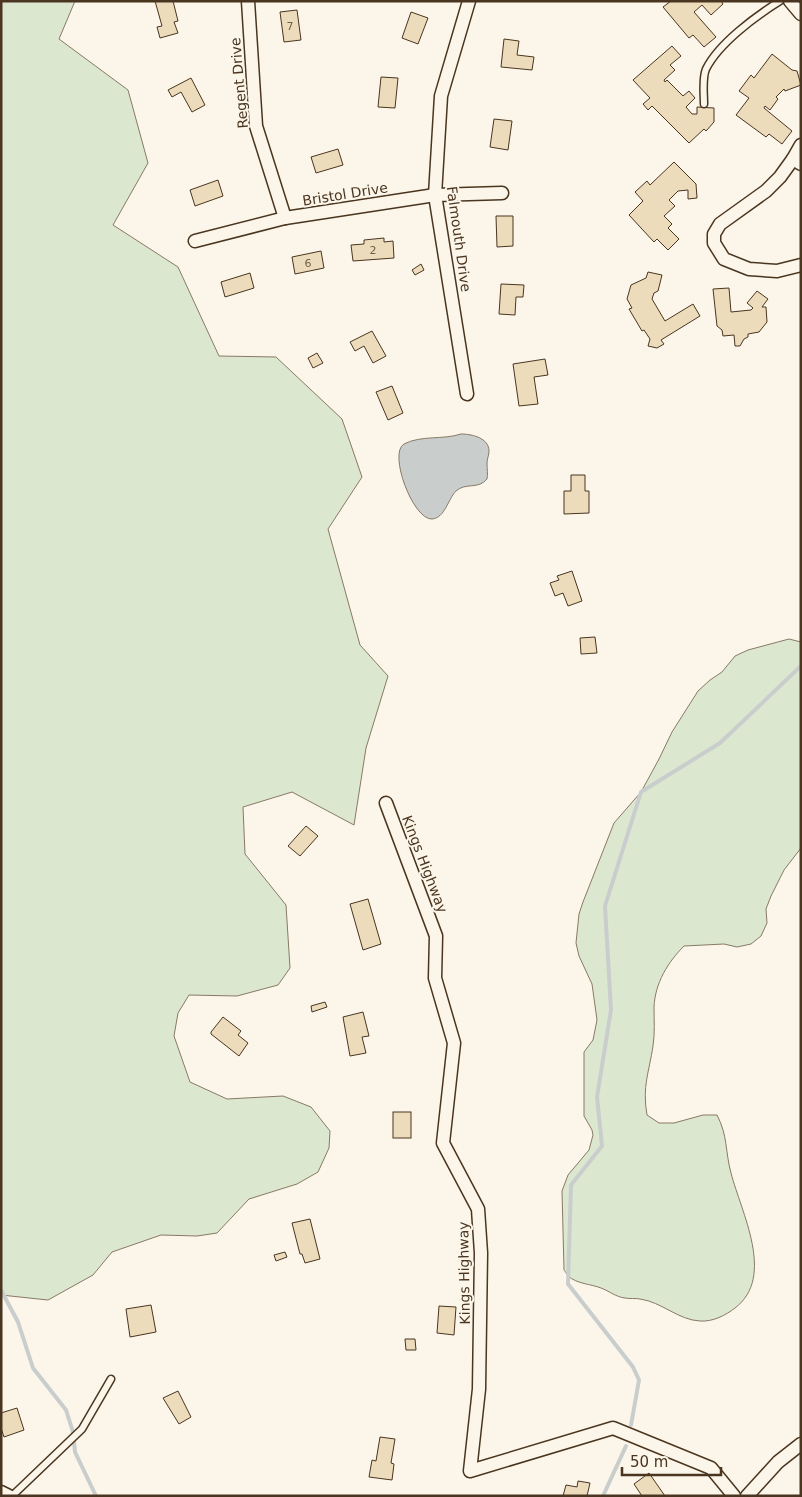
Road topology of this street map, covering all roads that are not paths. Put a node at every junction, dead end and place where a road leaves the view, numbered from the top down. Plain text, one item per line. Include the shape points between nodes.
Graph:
1 (248, 1) edge
2 (469, 1) edge
3 (780, 1) edge
4 (790, 1) edge
5 (801, 14) edge
6 (704, 104) dead end
7 (801, 145) edge
8 (797, 162) edge
9 (502, 193) dead end
10 (435, 195) junction
11 (285, 218) junction
12 (194, 241) dead end
13 (801, 265) edge
14 (467, 394) dead end
15 (386, 803) dead end
16 (111, 1379) dead end
17 (801, 1444) edge
18 (1, 1492) edge
19 (10, 1496) edge
20 (734, 1496) edge
21 (747, 1496) edge

1 - 11 street, Regent Drive via 256,126
2 - 10 street, Falmouth Drive via 441,96
3 - 6 lane via 739,31 715,56 705,71
4 - 5 street
7 - 8 street
8 - 13 street via 766,191 720,224 714,234 714,243 724,259 749,269 777,271
9 - 10 street, Bristol Drive
10 - 11 street, Bristol Drive
10 - 14 street, Falmouth Drive
11 - 12 street, Bristol Drive
15 - 20 street, Kings Highway via 436,936 435,978 454,1043 443,1143 478,1209 481,1253 479,1389 470,1471 613,1428 712,1468
16 - 19 lane via 82,1430
17 - 21 street via 778,1462
18 - 19 street

